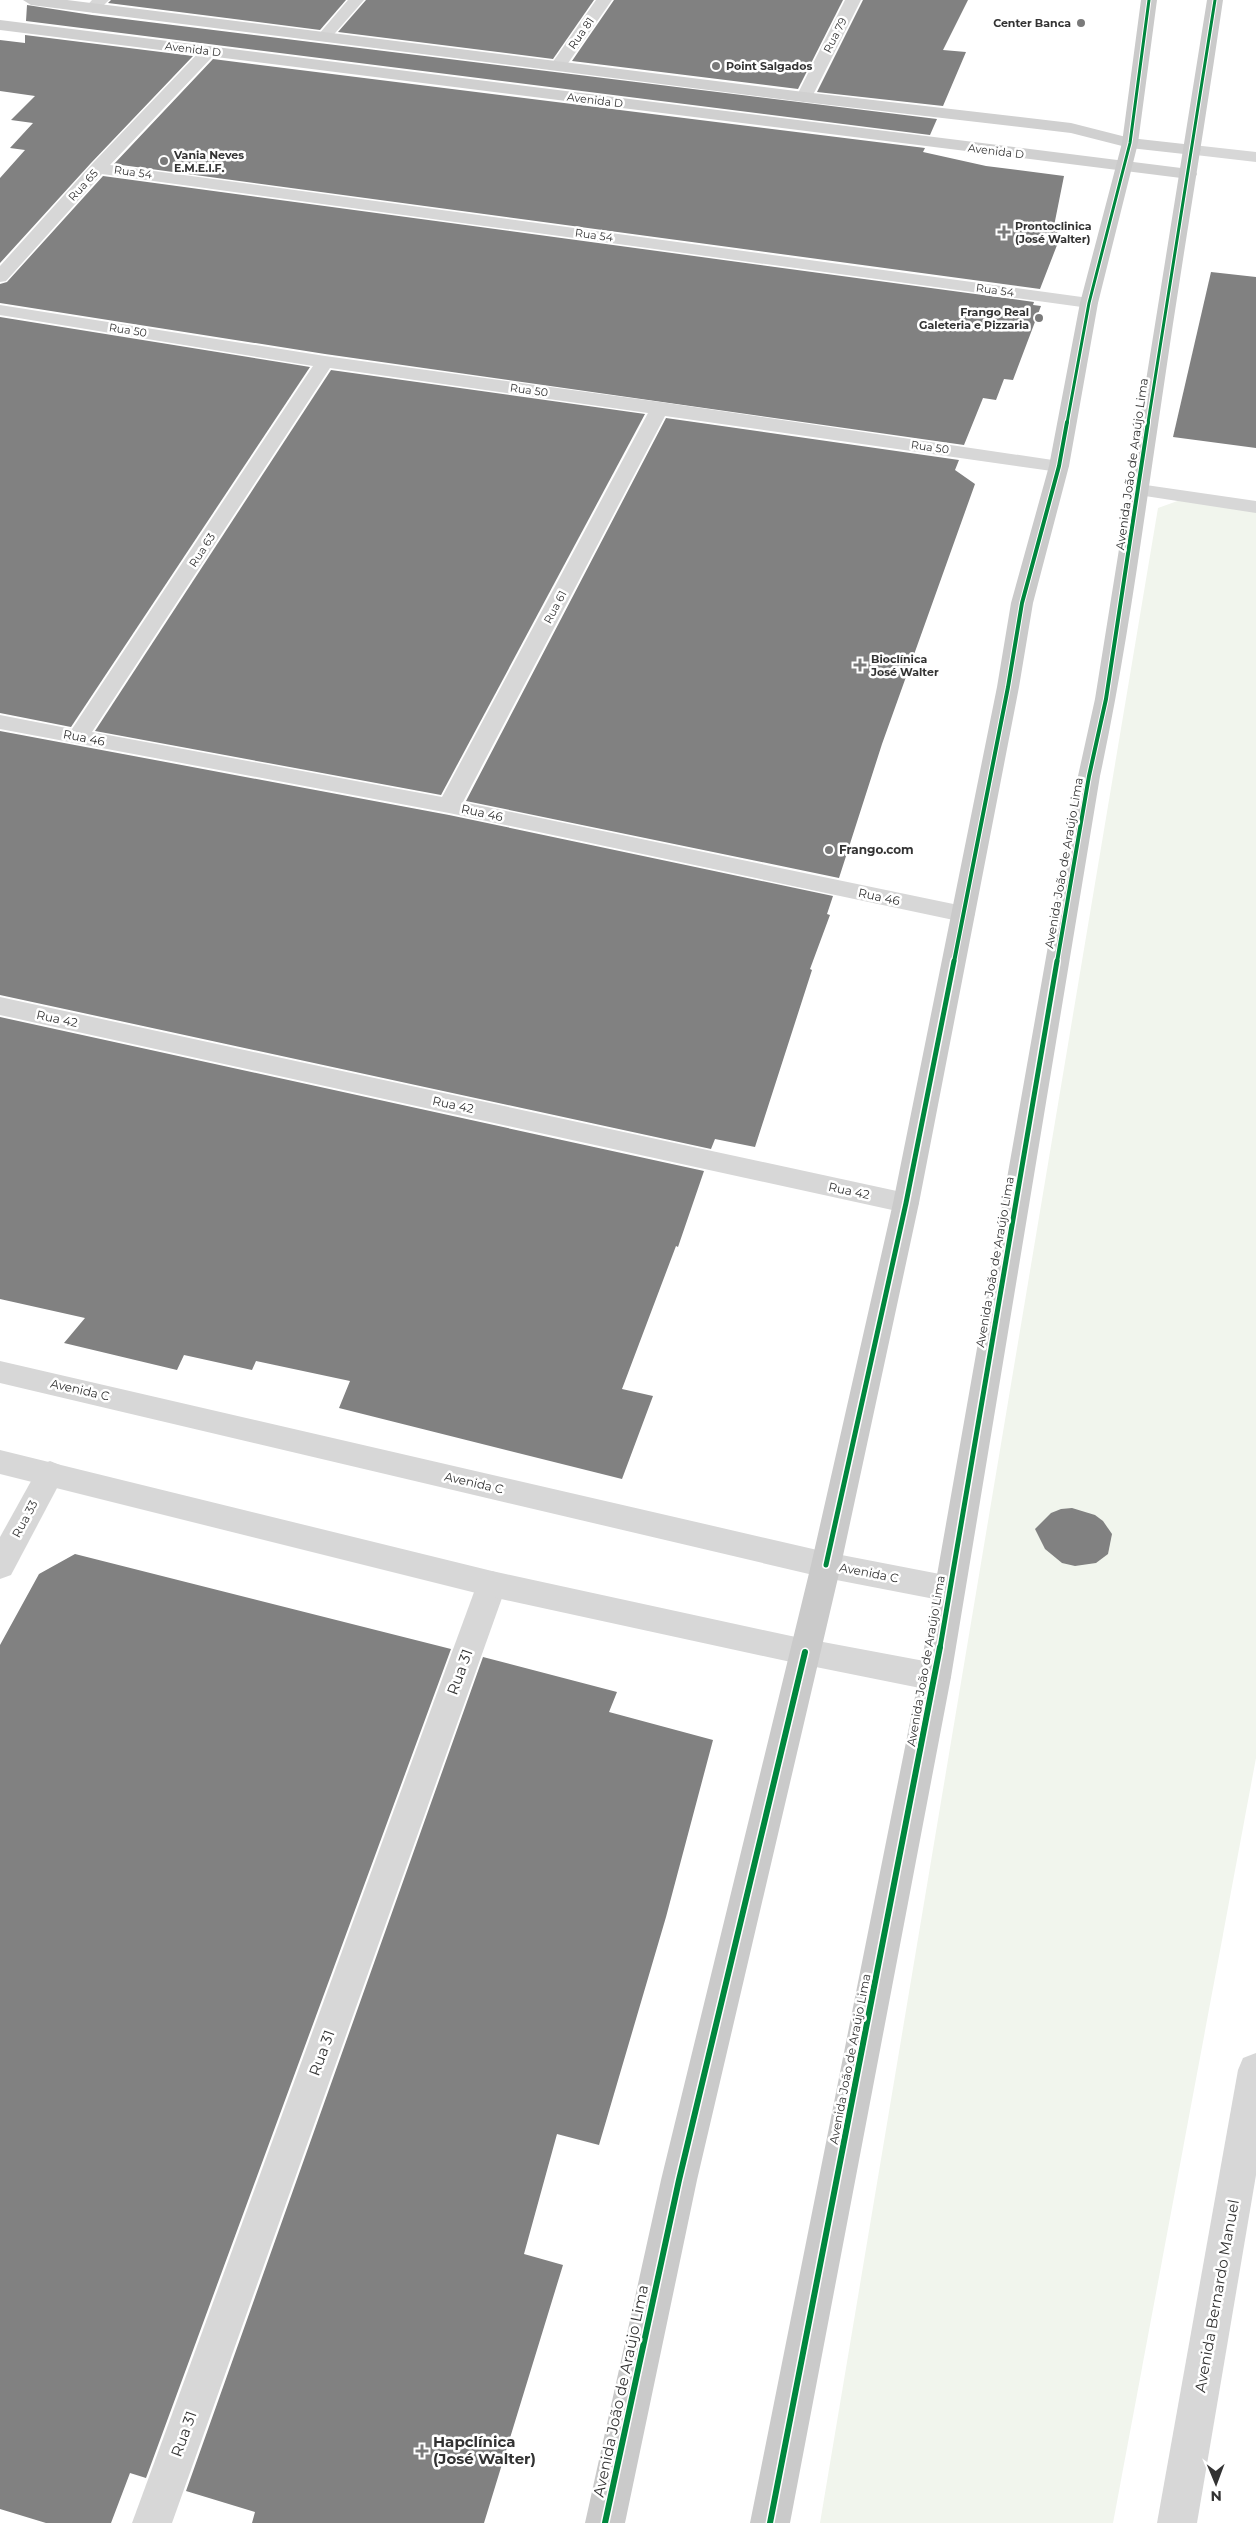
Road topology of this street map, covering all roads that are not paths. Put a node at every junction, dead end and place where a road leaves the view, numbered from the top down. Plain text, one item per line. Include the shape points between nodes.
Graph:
1 (31, 0) edge
2 (356, 0) edge
3 (604, 0) edge
4 (853, 0) edge
5 (1149, 0) edge
6 (1215, 0) edge
7 (97, 4) edge
8 (0, 25) edge
9 (324, 37) junction
10 (209, 51) junction
11 (558, 66) junction
12 (804, 97) junction
13 (1130, 143) junction
14 (1193, 150) junction
15 (1256, 157) edge
16 (1124, 167) junction
17 (98, 168) junction
18 (1189, 174) junction
19 (0, 277) edge
20 (1089, 303) junction
21 (0, 310) edge
22 (325, 362) junction
23 (660, 408) junction
24 (1059, 466) junction
25 (1139, 490) junction
26 (1256, 507) edge
27 (0, 722) edge
28 (78, 737) junction
29 (450, 806) junction
30 (963, 914) junction
31 (0, 1006) edge
32 (906, 1203) junction
33 (0, 1372) edge
34 (0, 1462) edge
35 (50, 1473) junction
36 (826, 1565) junction
37 (0, 1566) edge
38 (492, 1584) junction
39 (950, 1589) junction
40 (805, 1652) junction
41 (935, 1677) junction
42 (1256, 2070) edge
43 (152, 2523) edge
44 (605, 2523) edge
45 (770, 2523) edge
46 (1177, 2523) edge

1 - 7 main road
2 - 9 street
3 - 11 street, Rua 81
4 - 12 street, Rua 79
5 - 13 main road, Avenida João de Araújo Lima
6 - 14 main road, Avenida João de Araújo Lima
7 - 9 main road
8 - 10 main road, Avenida D
9 - 11 main road
10 - 16 main road, Avenida D
10 - 17 street, Rua 65
11 - 12 main road
12 - 13 main road via 1072,128
13 - 14 main road
13 - 16 main road, Avenida João de Araújo Lima
14 - 15 street
14 - 18 main road, Avenida João de Araújo Lima
16 - 18 main road, Avenida D
16 - 20 main road, Avenida João de Araújo Lima
17 - 19 street, Rua 65
17 - 20 street, Rua 54
18 - 25 main road, Avenida João de Araújo Lima via 1164,313
20 - 24 main road, Avenida João de Araújo Lima
21 - 22 street, Rua 50
22 - 23 street, Rua 50
22 - 28 street, Rua 63
23 - 24 street, Rua 50
23 - 29 street, Rua 61
24 - 30 main road, Avenida João de Araújo Lima via 1022,603
25 - 26 street
25 - 39 main road, Avenida João de Araújo Lima via 1106,699 1087,785
27 - 28 street, Rua 46
28 - 29 street, Rua 46
29 - 30 street, Rua 46
30 - 32 main road, Avenida João de Araújo Lima
31 - 32 street, Rua 42
32 - 36 main road, Avenida João de Araújo Lima
33 - 36 street, Avenida C
34 - 35 street
35 - 37 street, Rua 33
35 - 38 street
36 - 39 street, Avenida C
36 - 40 main road, Avenida João de Araújo Lima
38 - 40 street
38 - 43 street, Rua 31
39 - 41 main road, Avenida João de Araújo Lima
40 - 41 street
40 - 44 main road, Avenida João de Araújo Lima via 680,2180
41 - 45 main road, Avenida João de Araújo Lima
42 - 46 street, Avenida Bernardo Manuel

